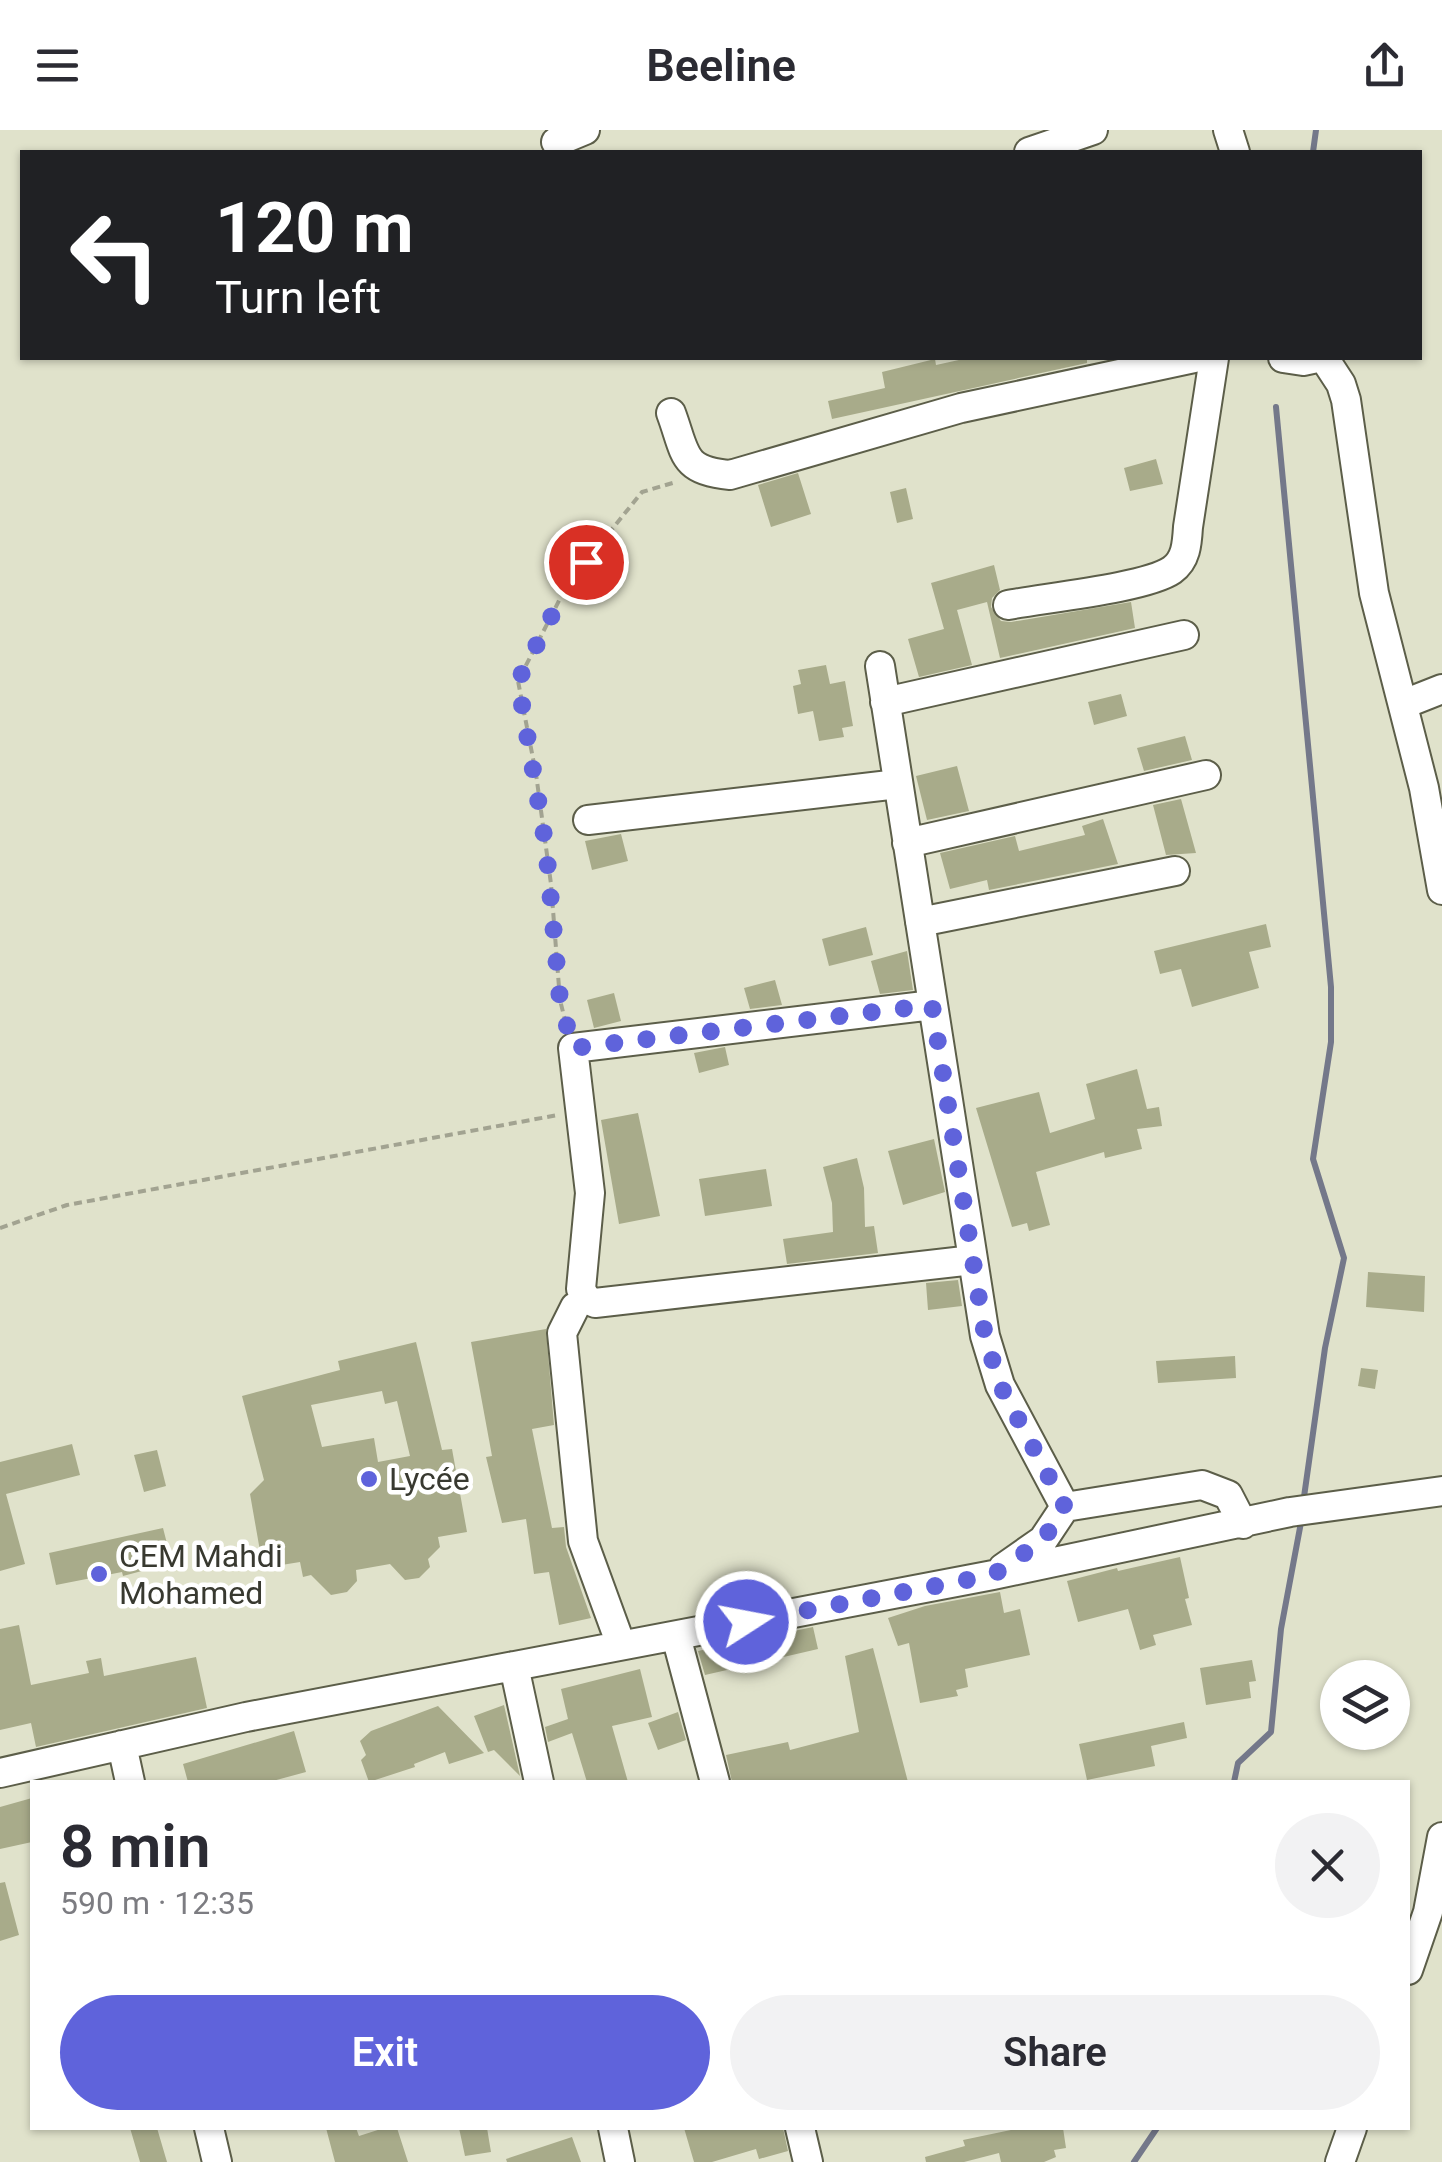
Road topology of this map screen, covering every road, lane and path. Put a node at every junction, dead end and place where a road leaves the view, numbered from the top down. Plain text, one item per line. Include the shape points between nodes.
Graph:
1 (584, 130) edge
2 (1093, 130) edge
3 (556, 142) dead end
4 (1035, 150) edge
5 (1185, 360) edge
6 (1214, 360) edge
7 (1322, 360) edge
8 (671, 412) dead end
9 (704, 473) junction
10 (1008, 605) dead end
11 (1184, 635) dead end
12 (880, 666) dead end
13 (1442, 689) edge
14 (885, 702) junction
15 (1404, 704) junction
16 (1206, 775) dead end
17 (898, 784) junction
18 (588, 820) dead end
19 (907, 843) junction
20 (1175, 871) dead end
21 (1442, 890) edge
22 (920, 922) junction
23 (932, 1005) junction
24 (573, 1048) junction
25 (580, 1111) junction
26 (0, 1228) edge
27 (973, 1260) junction
28 (575, 1307) dead end
29 (1442, 1491) edge
30 (1065, 1507) junction
31 (1243, 1524) junction
32 (993, 1575) junction
33 (676, 1636) junction
34 (621, 1646) junction
35 (514, 1666) junction
36 (122, 1746) junction
37 (0, 1773) edge
38 (130, 1780) edge
39 (539, 1780) edge
40 (714, 1780) edge
41 (1442, 1837) edge
42 (1410, 1964) edge
43 (209, 2130) edge
44 (613, 2130) edge
45 (800, 2130) edge
46 (1351, 2130) edge
47 (217, 2162) edge
48 (620, 2162) edge
49 (808, 2162) edge
50 (1340, 2162) edge

1 - 3 street
2 - 4 street
5 - 9 street via 961,408 730,475
6 - 10 street via 1187,549 1175,568 1152,579
7 - 15 street via 1346,400 1374,593
8 - 9 street via 688,462
9 - 24 path via 642,492 567,586 518,681 548,865 560,1000
11 - 14 street
12 - 14 street
13 - 15 street
14 - 17 street
15 - 21 street
16 - 19 street
17 - 18 street
17 - 19 street
19 - 22 street
20 - 22 street
22 - 23 street
23 - 24 street
23 - 27 street
24 - 25 street
25 - 26 path via 68,1206
25 - 27 street via 590,1192 580,1289 595,1303
27 - 30 street via 1000,1385
28 - 34 street via 562,1333 583,1541
29 - 31 street
30 - 31 street via 1202,1485 1228,1495
30 - 32 street via 1043,1540
31 - 32 street
32 - 33 street
33 - 34 street
33 - 40 street
34 - 35 street
35 - 36 street
35 - 39 street
36 - 37 street
36 - 38 street
41 - 42 street
43 - 47 street
44 - 48 street
45 - 49 street
46 - 50 street

